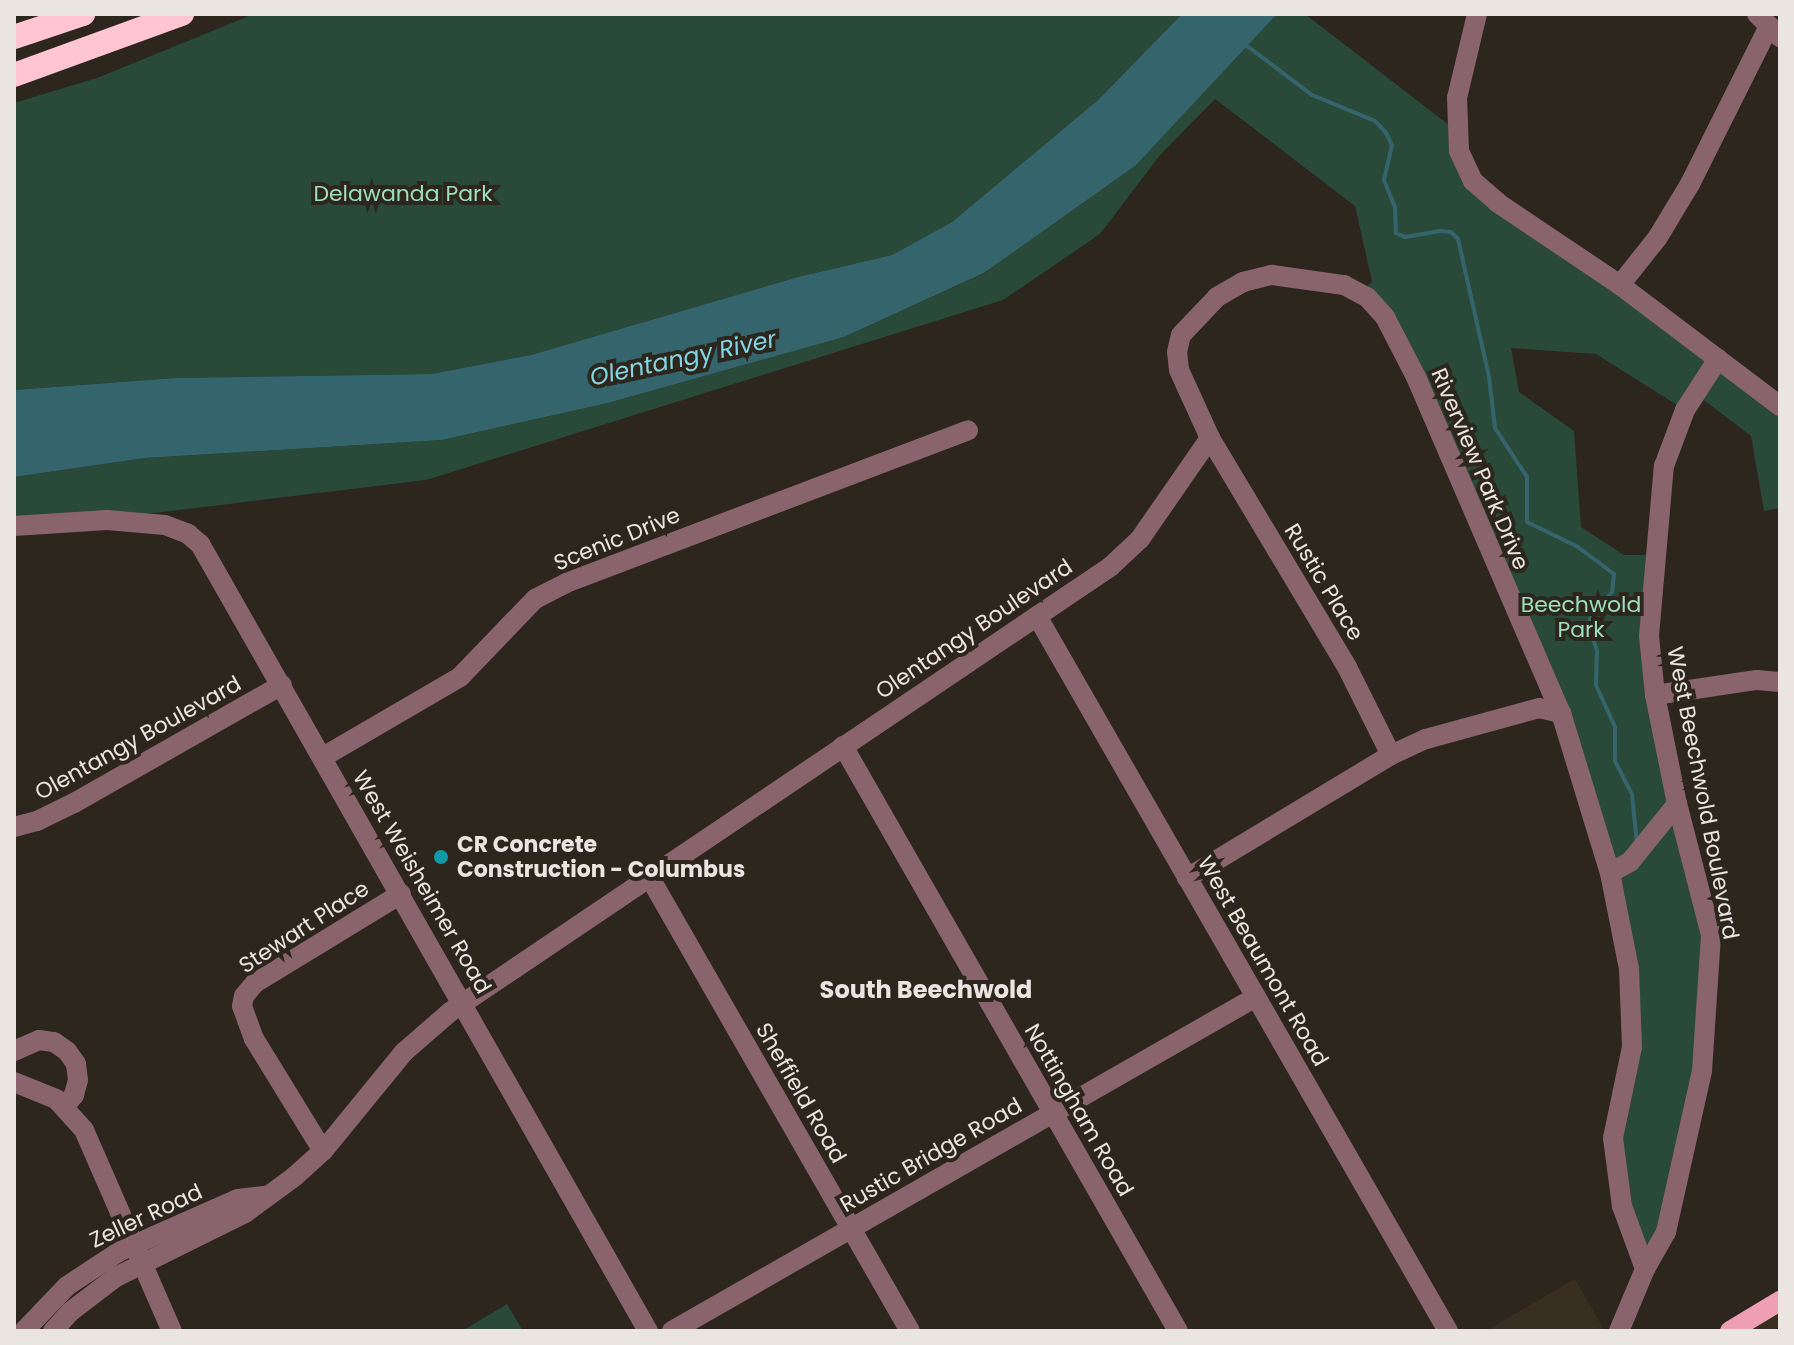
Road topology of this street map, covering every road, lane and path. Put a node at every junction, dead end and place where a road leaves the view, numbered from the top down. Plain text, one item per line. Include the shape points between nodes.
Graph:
1 (83, 14) edge
2 (182, 14) edge
3 (1477, 14) edge
4 (1769, 26) edge
5 (14, 37) edge
6 (14, 75) edge
7 (1620, 285) junction
8 (1718, 359) junction
9 (1780, 406) edge
10 (968, 430) dead end
11 (1210, 438) junction
12 (14, 526) edge
13 (1037, 616) junction
14 (1780, 682) edge
15 (282, 685) junction
16 (1655, 695) junction
17 (1561, 713) junction
18 (843, 746) junction
19 (1391, 755) junction
20 (323, 757) junction
21 (1677, 804) junction
22 (14, 827) edge
23 (1610, 873) junction
24 (650, 878) junction
25 (1187, 878) junction
26 (401, 894) junction
27 (1256, 997) junction
28 (463, 1004) junction
29 (14, 1051) edge
30 (23, 1084) edge
31 (65, 1106) junction
32 (1053, 1113) junction
33 (323, 1151) junction
34 (851, 1229) junction
35 (138, 1253) junction
36 (1645, 1269) junction
37 (1780, 1301) edge
38 (24, 1331) edge
39 (53, 1331) edge
40 (172, 1331) edge
41 (648, 1331) edge
42 (672, 1331) edge
43 (910, 1331) edge
44 (1178, 1331) edge
45 (1448, 1331) edge
46 (1619, 1331) edge
47 (1730, 1331) edge

1 - 5 highway
2 - 6 highway
3 - 7 street via 1457,98 1459,151 1473,181
4 - 7 street via 1690,184
7 - 8 street
8 - 9 street
8 - 16 street, West Beechwold Boulevard via 1685,410 1664,466 1649,636
10 - 20 street, Scenic Drive via 566,583 535,599 460,677
11 - 13 street, Olentangy Boulevard via 1129,552
11 - 17 street, Riverview Park Drive via 1182,379 1177,352 1181,335 1217,297 1243,282 1272,275 1344,285 1367,297 1385,317 1416,377
11 - 19 street, Rustic Place via 1347,667
12 - 15 street, West Weisheimer Road via 107,520 165,525 188,534 200,544
13 - 18 street, Olentangy Boulevard
13 - 25 street, West Beaumont Road
14 - 16 street via 1757,680
15 - 20 street, West Weisheimer Road
15 - 22 street, Olentangy Boulevard via 74,803
16 - 21 street, West Beechwold Boulevard
17 - 19 street via 1539,708 1426,739
17 - 23 street, Riverview Park Drive
18 - 24 street, Olentangy Boulevard
18 - 32 street, Nottingham Road
19 - 25 street
20 - 26 street, West Weisheimer Road
21 - 23 street via 1630,862
21 - 36 street, West Beechwold Boulevard via 1711,935 1703,1058 1666,1232
23 - 36 street, Riverview Park Drive via 1629,969 1632,1047 1613,1138 1622,1206
24 - 28 street, Olentangy Boulevard
24 - 34 street, Sheffield Road
25 - 27 street, West Beaumont Road
26 - 28 street, West Weisheimer Road
26 - 33 street, Stewart Place via 255,983 244,996 242,1006 254,1039
27 - 32 street, Rustic Bridge Road
27 - 45 street, West Beaumont Road
28 - 33 street, Zeller Road via 404,1052
28 - 41 street, West Weisheimer Road
29 - 31 street via 39,1040 61,1046 76,1064 77,1088
30 - 31 street
31 - 35 street via 84,1130
32 - 34 street, Rustic Bridge Road
32 - 44 street, Nottingham Road
33 - 35 street, Zeller Road via 264,1196 238,1199
34 - 42 street, Rustic Bridge Road
34 - 43 street, Sheffield Road
35 - 38 street, Zeller Road via 94,1266
35 - 39 street, Zeller Road
35 - 40 street
36 - 46 street, West Beechwold Boulevard
37 - 47 main road

